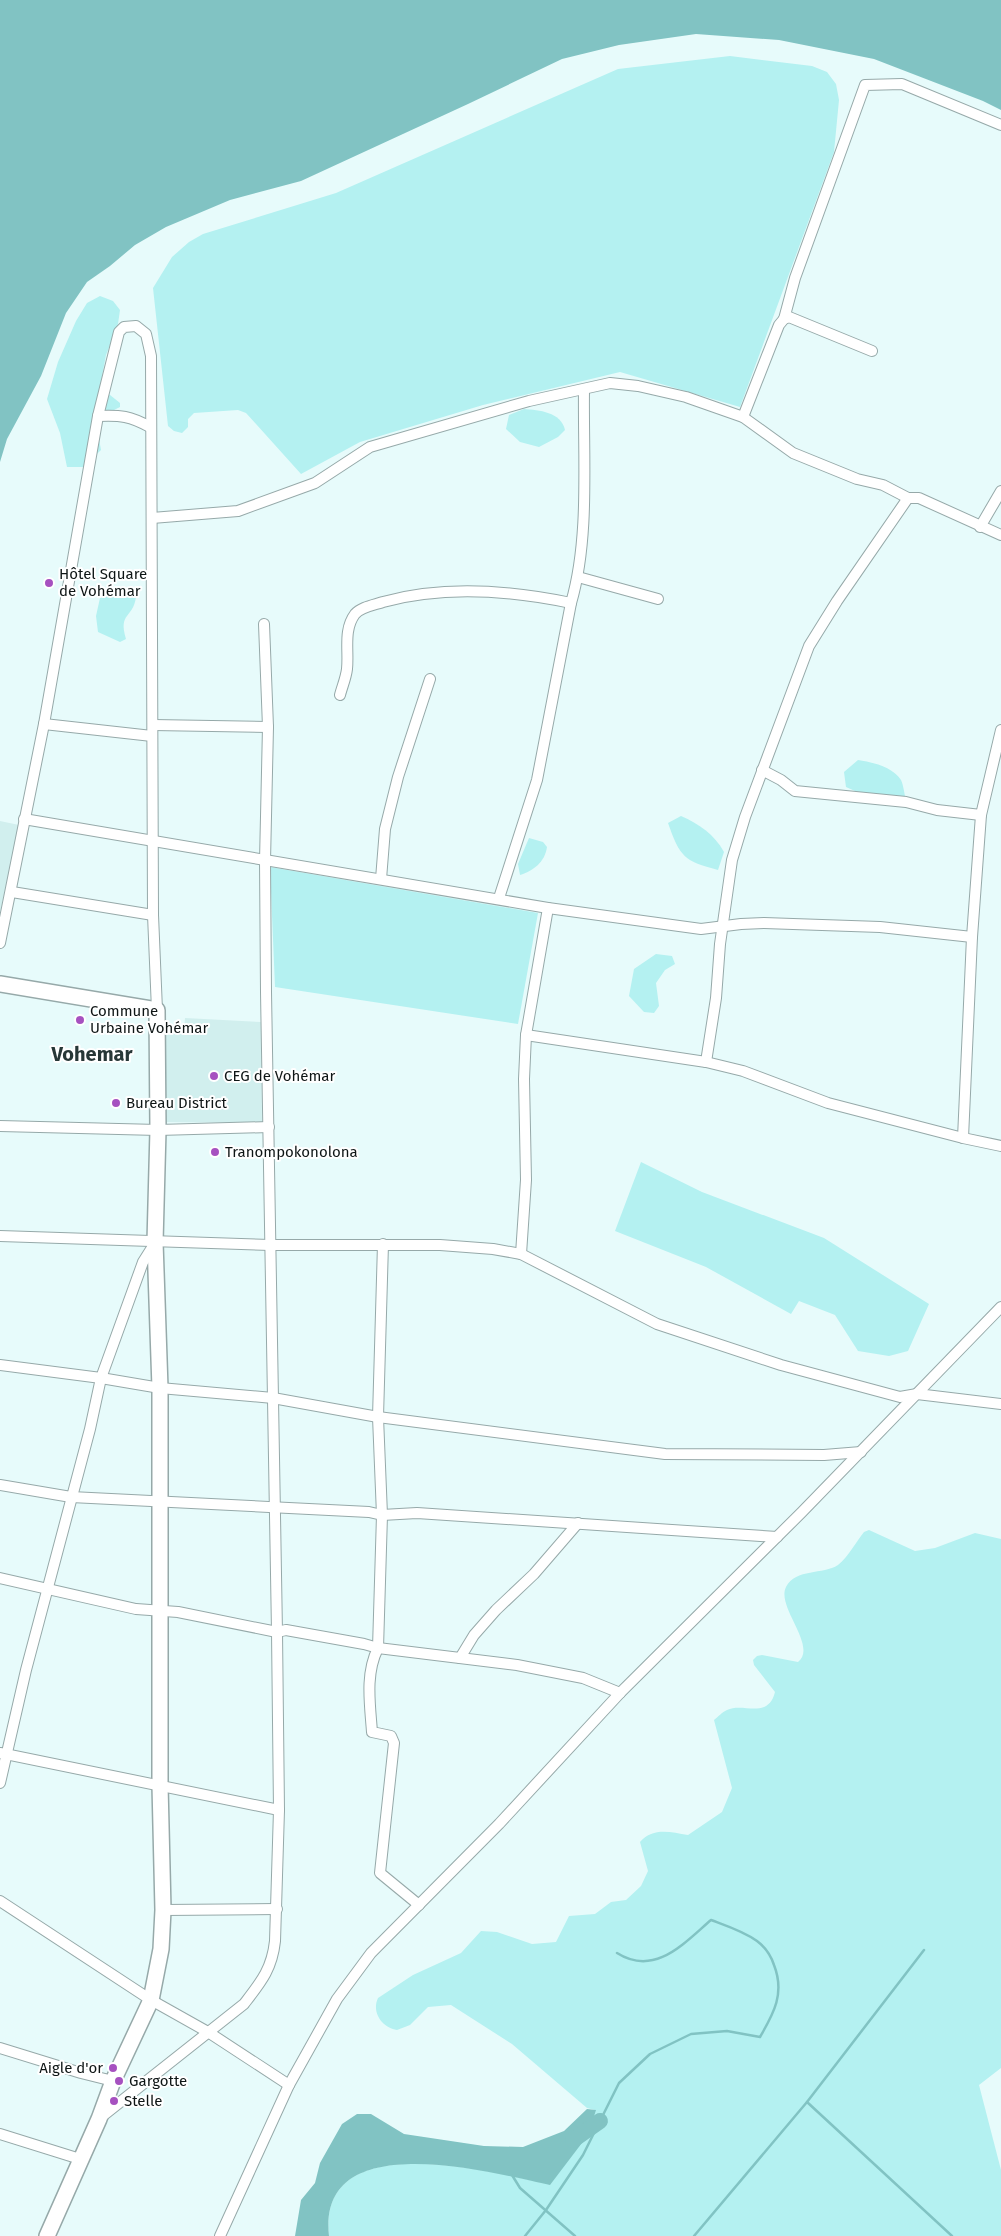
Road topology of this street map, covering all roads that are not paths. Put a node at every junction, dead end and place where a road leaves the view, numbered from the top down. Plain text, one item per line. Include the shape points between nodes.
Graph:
1 (1001, 125) edge
2 (784, 319) junction
3 (872, 351) dead end
4 (584, 390) junction
5 (98, 416) junction
6 (743, 417) junction
7 (150, 427) junction
8 (1001, 491) edge
9 (908, 498) junction
10 (152, 518) junction
11 (980, 527) junction
12 (1001, 534) edge
13 (578, 577) junction
14 (658, 600) dead end
15 (571, 603) junction
16 (264, 624) dead end
17 (430, 679) dead end
18 (340, 695) dead end
19 (44, 724) junction
20 (268, 727) junction
21 (1001, 730) edge
22 (152, 731) junction
23 (762, 770) junction
24 (981, 815) junction
25 (24, 819) junction
26 (152, 841) junction
27 (265, 861) junction
28 (381, 880) junction
29 (12, 892) junction
30 (499, 898) junction
31 (548, 908) junction
32 (152, 915) junction
33 (723, 926) junction
34 (972, 936) junction
35 (0, 943) edge
36 (0, 984) edge
37 (157, 1010) junction
38 (526, 1035) junction
39 (706, 1062) junction
40 (0, 1126) edge
41 (269, 1127) junction
42 (158, 1130) junction
43 (963, 1138) junction
44 (1001, 1146) edge
45 (0, 1236) edge
46 (155, 1242) junction
47 (383, 1244) junction
48 (270, 1245) junction
49 (521, 1254) junction
50 (1001, 1306) edge
51 (0, 1365) edge
52 (101, 1378) junction
53 (160, 1388) junction
54 (917, 1394) junction
55 (273, 1398) junction
56 (1001, 1404) edge
57 (378, 1417) junction
58 (861, 1452) junction
59 (0, 1485) edge
60 (71, 1497) junction
61 (159, 1500) junction
62 (276, 1508) junction
63 (382, 1516) junction
64 (578, 1523) junction
65 (777, 1537) junction
66 (0, 1578) edge
67 (48, 1587) junction
68 (160, 1610) junction
69 (277, 1632) junction
70 (378, 1648) junction
71 (460, 1658) junction
72 (620, 1694) junction
73 (4, 1754) edge
74 (0, 1783) edge
75 (160, 1785) junction
76 (279, 1810) junction
77 (0, 1901) edge
78 (419, 1905) junction
79 (277, 1909) junction
80 (163, 1910) junction
81 (151, 2000) junction
82 (208, 2032) junction
83 (0, 2048) edge
84 (113, 2080) junction
85 (289, 2085) junction
86 (100, 2119) junction
87 (0, 2134) edge
88 (80, 2159) junction
89 (47, 2236) edge
90 (220, 2236) edge

1 - 2 street via 902,84 865,85 795,278
2 - 3 street via 789,317
2 - 6 street
4 - 6 street via 610,383 638,386 686,397
4 - 10 street via 529,401 370,447 315,483 238,511
4 - 13 street via 583,535
5 - 7 street via 122,415
5 - 7 street via 120,332 124,327 136,326 146,334 151,356
5 - 19 street
6 - 9 street via 793,453 824,467 884,485
7 - 10 street
8 - 11 street
9 - 11 street via 919,498
9 - 23 street via 809,646
10 - 22 street
11 - 12 street
13 - 14 street
13 - 15 street
15 - 18 street via 528,594 486,592 416,594 368,606 356,612 350,623 346,642 347,668
15 - 30 street via 537,780
16 - 20 street
17 - 28 street via 398,777 386,830
19 - 22 street
19 - 25 street
20 - 22 street
20 - 27 street
21 - 24 street
22 - 26 street
23 - 24 street via 795,791 906,802 937,810
23 - 33 street via 732,860
24 - 34 street
25 - 26 street
25 - 29 street
26 - 27 street
26 - 32 street
27 - 28 street
27 - 41 street
28 - 30 street
29 - 32 street
29 - 35 street
30 - 31 street
31 - 33 street via 701,929
31 - 38 street
32 - 37 street
33 - 34 street via 764,923
33 - 39 street
34 - 43 street
36 - 37 street
37 - 42 street
38 - 39 street
38 - 49 street via 526,1180
39 - 43 street via 743,1071 828,1103
40 - 42 street
41 - 42 street
41 - 48 street
42 - 46 street
43 - 44 street
45 - 46 street
46 - 48 street
46 - 52 street via 143,1262
46 - 53 street
47 - 48 street
47 - 49 street via 493,1248
47 - 57 street
48 - 55 street
49 - 54 street via 657,1324 781,1365 900,1397
50 - 54 street
51 - 52 street
52 - 53 street
52 - 60 street
53 - 55 street
53 - 61 street
54 - 56 street
54 - 58 street
55 - 57 street
55 - 62 street
57 - 58 street via 665,1454 824,1455
57 - 63 street
58 - 65 street
59 - 60 street
60 - 61 street
60 - 67 street
61 - 62 street
61 - 68 street
62 - 63 street via 369,1512
62 - 69 street
63 - 64 street via 417,1513
63 - 70 street
64 - 65 street
64 - 71 street via 534,1574 474,1634
65 - 72 street
66 - 67 street
67 - 68 street via 136,1609
67 - 73 street
68 - 69 street
68 - 75 street
69 - 70 street via 286,1630
69 - 76 street
70 - 71 street
70 - 78 street via 371,1661 369,1676 372,1732 391,1736 394,1743 380,1873
71 - 72 street via 583,1678
72 - 78 street
73 - 74 street
73 - 75 street
75 - 76 street
75 - 80 street
76 - 79 street
77 - 81 street
78 - 85 street via 371,1953 338,1999
79 - 80 street
79 - 82 street via 273,1960 244,2004
80 - 81 street via 161,1949
81 - 82 street
81 - 84 street
82 - 85 street
82 - 86 street
83 - 84 street
84 - 86 street
85 - 90 street
86 - 88 street
87 - 88 street
88 - 89 street

